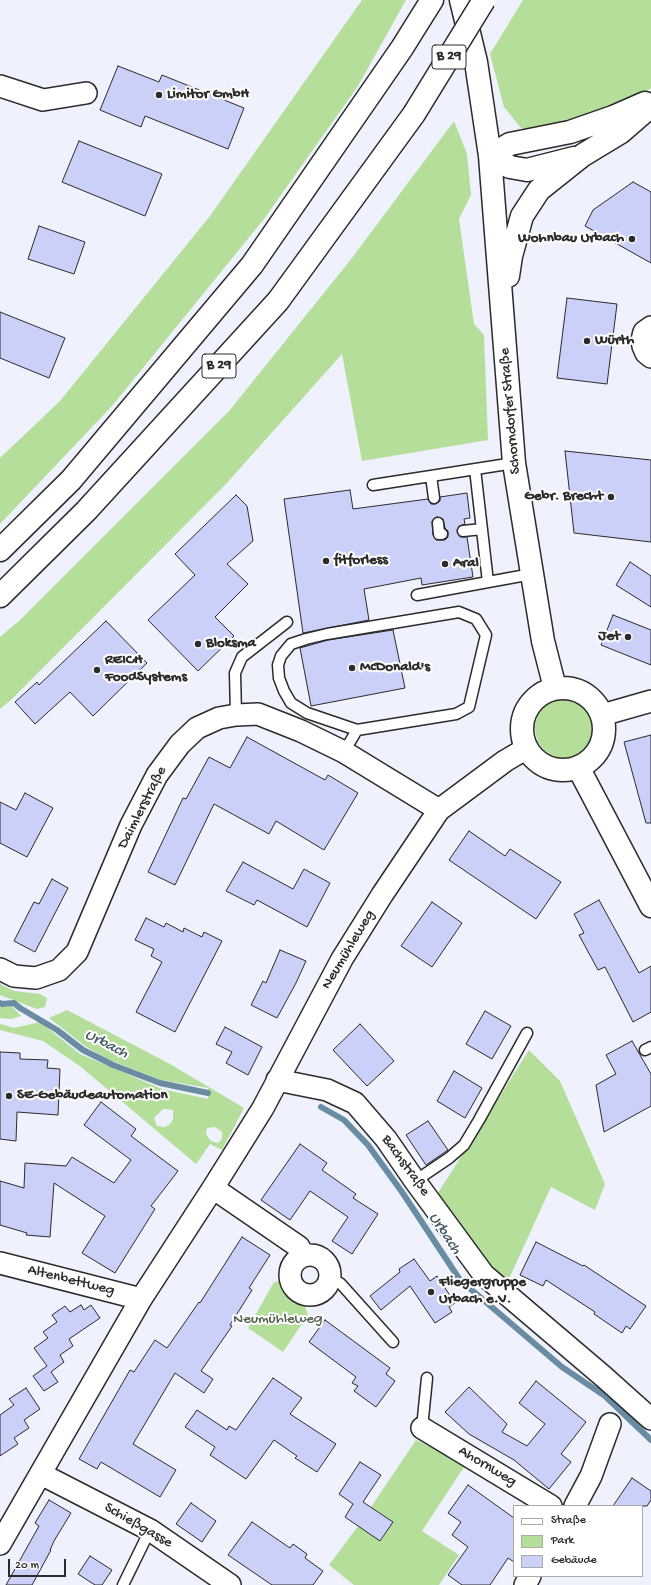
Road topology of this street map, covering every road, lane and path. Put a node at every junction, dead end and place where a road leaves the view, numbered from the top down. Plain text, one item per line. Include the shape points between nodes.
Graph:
1 (432, 0) edge
2 (461, 0) edge
3 (484, 0) edge
4 (0, 86) edge
5 (86, 93) dead end
6 (651, 100) edge
7 (651, 106) edge
8 (583, 155) junction
9 (490, 156) junction
10 (504, 313) junction
11 (651, 327) edge
12 (651, 358) edge
13 (514, 463) junction
14 (475, 469) junction
15 (431, 476) junction
16 (373, 485) dead end
17 (434, 498) dead end
18 (438, 523) dead end
19 (482, 529) junction
20 (463, 531) dead end
21 (442, 534) dead end
22 (0, 550) edge
23 (532, 574) junction
24 (488, 582) junction
25 (417, 595) dead end
26 (0, 596) edge
27 (287, 622) dead end
28 (555, 688) junction
29 (651, 701) edge
30 (236, 715) junction
31 (602, 716) junction
32 (357, 730) junction
33 (527, 748) junction
34 (344, 752) junction
35 (578, 767) junction
36 (439, 810) junction
37 (651, 906) edge
38 (0, 969) edge
39 (527, 1033) dead end
40 (277, 1080) junction
41 (415, 1181) junction
42 (213, 1188) junction
43 (304, 1256) junction
44 (0, 1263) edge
45 (330, 1277) junction
46 (141, 1299) junction
47 (393, 1342) dead end
48 (428, 1378) dead end
49 (651, 1418) edge
50 (610, 1424) dead end
51 (422, 1428) joint
52 (41, 1474) junction
53 (549, 1505) edge
54 (576, 1505) edge
55 (6, 1520) edge
56 (150, 1530) junction
57 (0, 1544) edge
58 (123, 1585) edge
59 (230, 1585) edge

1 - 22 main road, B 29 via 402,48 252,265 71,480
2 - 9 main road, Schorndorfer Straße via 476,62
3 - 26 main road, B 29, bridge via 414,114 278,301 86,512
4 - 5 street via 43,100
6 - 9 main road via 570,132 510,144
7 - 8 main road via 621,132
8 - 9 main road via 527,170 510,167
8 - 10 main road via 539,190 522,216 511,256
9 - 10 main road, Schorndorfer Straße
10 - 13 main road, Schorndorfer Straße
11 - 12 street via 644,332 642,340 646,353
13 - 14 lane
13 - 23 main road, Schorndorfer Straße
14 - 15 lane
14 - 19 lane
15 - 16 lane
15 - 17 lane
18 - 21 lane via 439,534
19 - 20 lane
19 - 24 lane
23 - 24 lane
23 - 28 main road, Schorndorfer Straße via 543,641
24 - 25 lane
27 - 30 lane via 242,657 235,673
28 - 31 main road via 579,690 599,708
28 - 33 main road via 541,694 532,702 526,713 522,724
29 - 31 street
30 - 34 street, Daimlerstraße via 258,714
30 - 38 street, Daimlerstraße via 219,718 197,728 180,744 157,775 131,826 77,952 59,970 36,978 14,976
31 - 35 main road via 602,743 593,758
32 - 32 lane via 307,713 291,703 279,678 278,665 281,656 291,644 327,634 458,612 476,619 486,635 469,707 456,714
32 - 34 lane
33 - 35 main road via 543,765 567,770
33 - 36 street, Neumühleweg via 505,761
34 - 36 street, Daimlerstraße
35 - 37 main road
36 - 40 street, Neumühleweg via 342,959
39 - 41 lane via 464,1145
40 - 41 street, Bachstraße via 327,1090 355,1103 386,1139
40 - 42 street, Neumühleweg via 263,1108
41 - 49 street, Bachstraße via 484,1275
42 - 43 street via 300,1247
42 - 46 street, Neumühleweg
43 - 45 street via 317,1256 323,1260
43 - 45 street via 294,1263 291,1269 291,1283 300,1293 319,1293 325,1289
44 - 46 street, Altenbettweg
45 - 47 lane via 341,1284
46 - 52 street, Neumühleweg
48 - 51 lane
50 - 54 street via 591,1476
51 - 53 street, Ahornweg
52 - 55 street, Neumühleweg
52 - 56 street, Schießgasse
55 - 57 street, Neumühleweg
56 - 58 lane
56 - 59 street, Schießgasse

